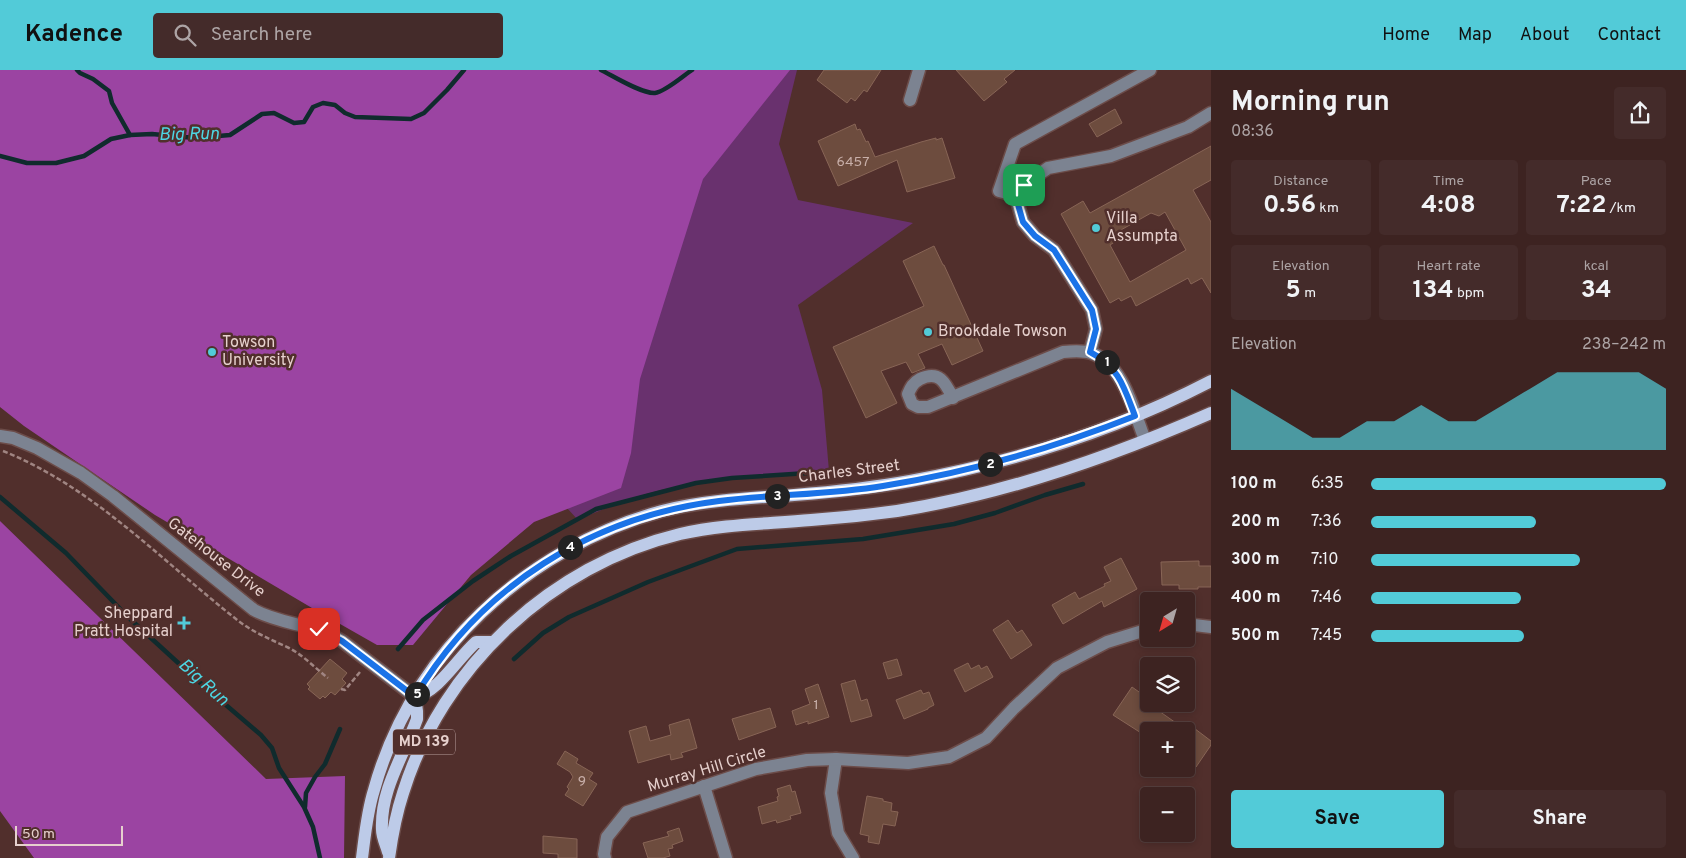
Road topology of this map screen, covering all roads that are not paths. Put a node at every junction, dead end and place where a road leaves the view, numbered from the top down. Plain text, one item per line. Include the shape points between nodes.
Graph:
1 (919, 70) edge
2 (1150, 70) edge
3 (910, 100) dead end
4 (1211, 113) edge
5 (1019, 196) junction
6 (1090, 352) junction
7 (1211, 381) edge
8 (953, 398) dead end
9 (1211, 413) edge
10 (1135, 416) junction
11 (0, 436) edge
12 (1145, 440) junction
13 (1195, 625) edge
14 (1211, 627) edge
15 (1140, 632) edge
16 (493, 642) junction
17 (415, 697) junction
18 (836, 759) junction
19 (704, 786) junction
20 (389, 857) edge
21 (362, 858) edge
22 (605, 858) edge
23 (726, 858) edge
24 (853, 858) edge

1 - 3 street
2 - 5 street via 1015,144 999,191
4 - 5 street via 1188,127 1110,156 1048,168 1024,185
5 - 6 street via 1017,201 1023,222 1054,250 1092,310 1096,329
6 - 8 street via 1063,352
6 - 10 street via 1106,361 1119,376
7 - 10 main road, Charles Street / MD 139
9 - 12 main road, MD 139
10 - 12 street
10 - 17 main road, Charles Street / MD 139 via 1064,442 942,475 852,490 701,504 663,511 618,526 556,556 507,589 455,640
11 - 17 street, Gatehouse Drive via 37,448 81,473 254,610 277,620 331,634
12 - 16 main road, MD 139 via 1022,483 950,500 896,511 703,530 656,541 613,558 567,582 534,605
13 - 14 street
15 - 18 street, Murray Hill Circle via 1107,642 1057,668 986,738 949,757 908,763
16 - 17 main road via 476,642 434,687
16 - 20 main road, MD 139 via 450,695 421,746 402,794
17 - 20 main road via 417,719 392,778 384,811 382,831
17 - 21 main road, Charles Street / MD 139 via 380,771 369,811
18 - 19 street, Murray Hill Circle via 807,760 756,769
18 - 24 street via 831,793 838,833
19 - 22 street, Murray Hill Circle via 627,812 607,837
19 - 23 street

